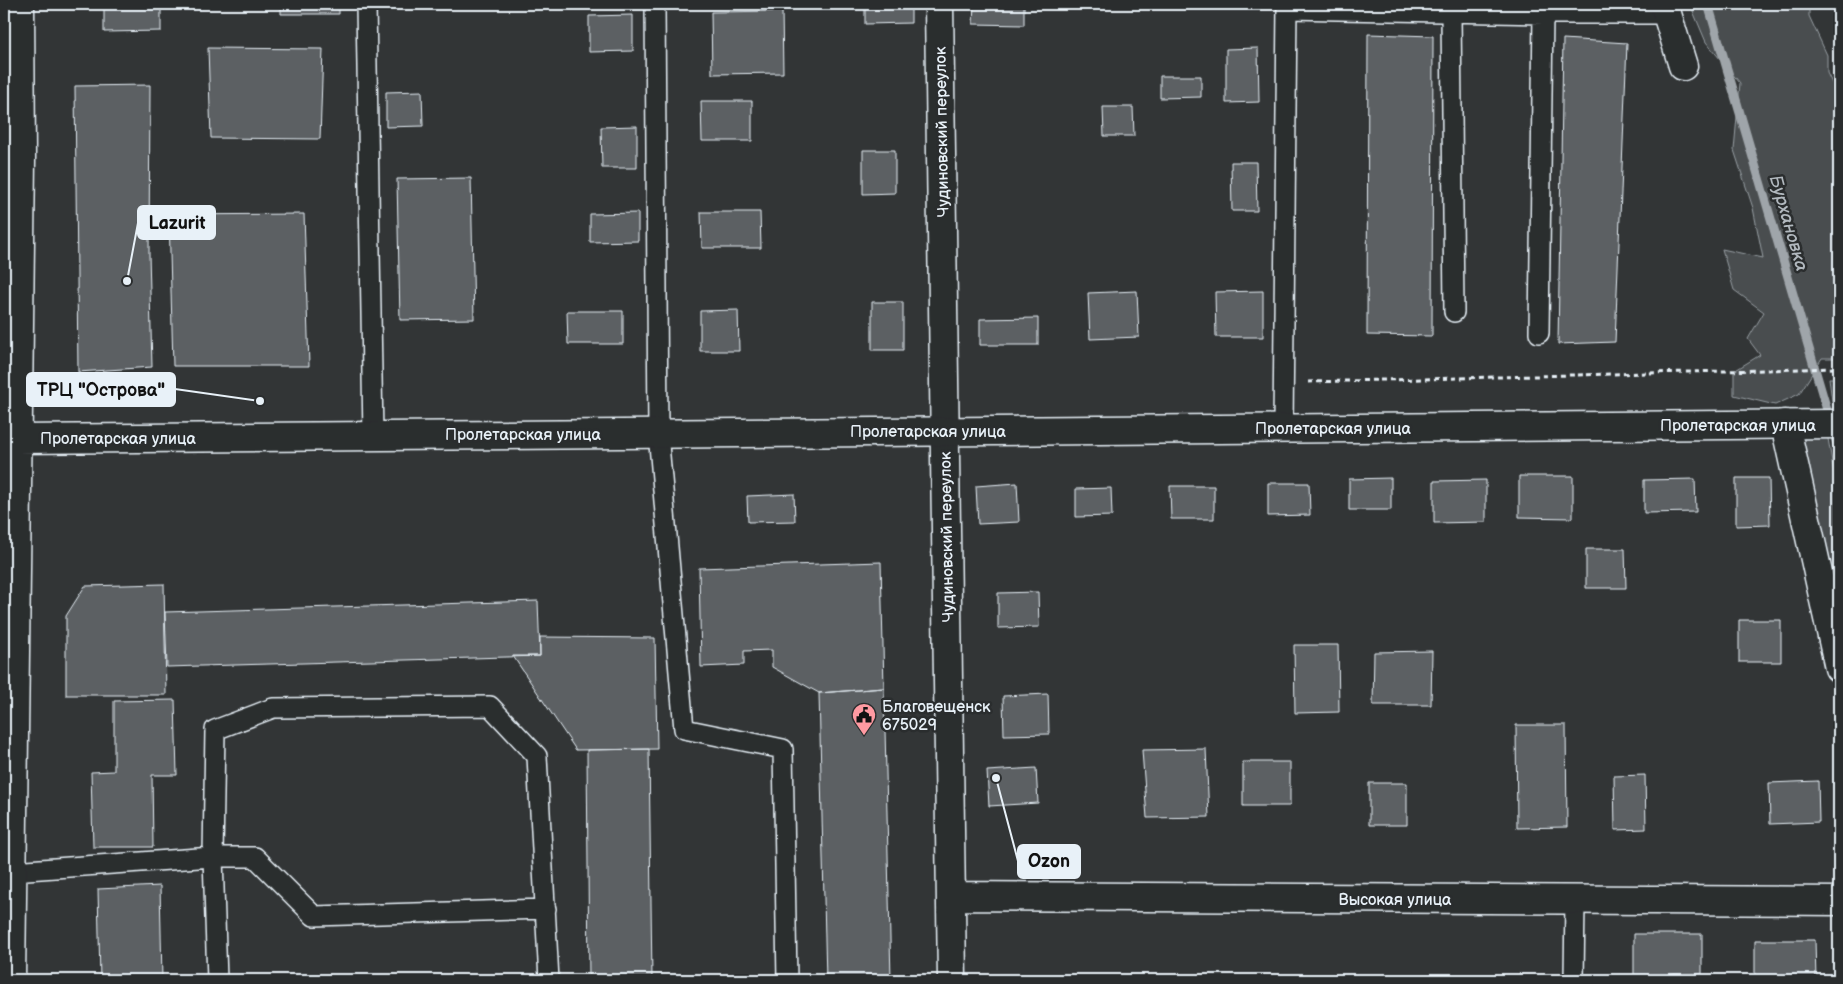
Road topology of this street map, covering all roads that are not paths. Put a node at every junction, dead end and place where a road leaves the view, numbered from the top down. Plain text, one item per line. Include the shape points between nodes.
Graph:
1 (20, 4) edge
2 (366, 4) edge
3 (655, 4) edge
4 (939, 4) edge
5 (1287, 7) edge
6 (1665, 9) edge
7 (1451, 13) junction
8 (1543, 14) junction
9 (1683, 66) dead end
10 (1454, 312) dead end
11 (1539, 333) dead end
12 (1785, 424) junction
13 (1829, 424) edge
14 (1283, 428) junction
15 (945, 431) junction
16 (658, 433) junction
17 (373, 436) junction
18 (11, 438) edge
19 (1839, 668) edge
20 (8, 790) edge
21 (213, 857) junction
22 (12, 871) junction
23 (951, 896) junction
24 (1575, 900) junction
25 (1839, 901) edge
26 (546, 909) junction
27 (11, 980) edge
28 (217, 980) edge
29 (549, 980) edge
30 (787, 980) edge
31 (952, 980) edge
32 (1574, 980) edge

1 - 18 street via 21,159
2 - 17 lane
3 - 16 lane
4 - 15 street, Чудиновский переулок
5 - 7 lane
5 - 14 lane
6 - 8 lane
6 - 9 street
7 - 8 lane
7 - 10 lane
8 - 11 lane
12 - 13 street, Пролетарская улица
12 - 14 street, Пролетарская улица
12 - 19 street
14 - 15 street, Пролетарская улица
15 - 16 street, Пролетарская улица
15 - 23 street, Чудиновский переулок
16 - 17 street, Пролетарская улица
16 - 30 lane via 684,729 784,749
17 - 18 street, Пролетарская улица
18 - 20 street
20 - 22 street
21 - 22 lane
21 - 26 lane via 255,857 314,916
21 - 26 lane via 215,730 274,708 490,706 537,756
21 - 28 lane
22 - 27 street
23 - 24 street, Высокая улица
23 - 31 street, Чудиновский переулок
24 - 25 street, Высокая улица
24 - 32 lane
26 - 29 lane

